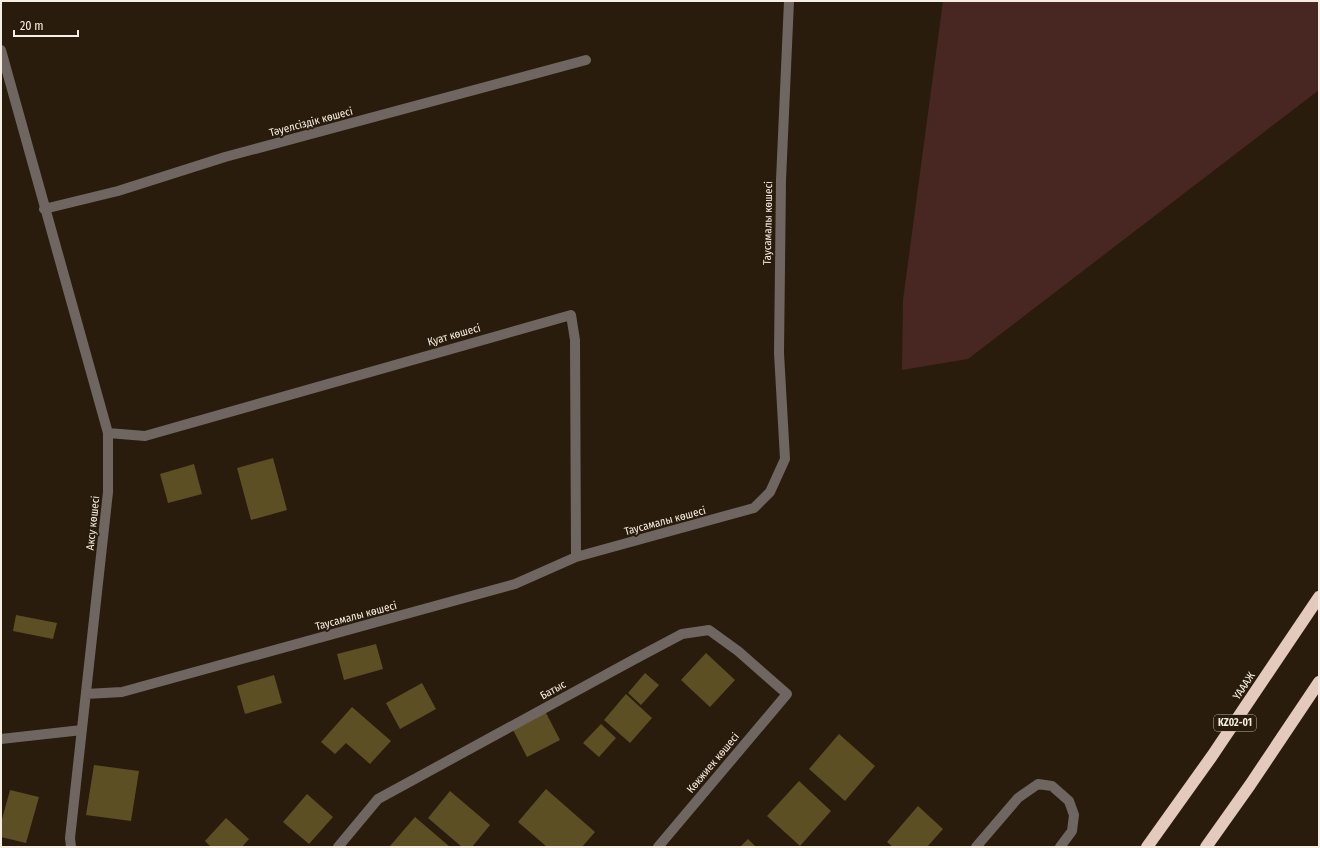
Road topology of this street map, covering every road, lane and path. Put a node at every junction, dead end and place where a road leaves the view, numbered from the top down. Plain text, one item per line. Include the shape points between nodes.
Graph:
1 (789, 1) edge
2 (1, 50) edge
3 (586, 60) dead end
4 (44, 209) junction
5 (108, 433) junction
6 (576, 557) junction
7 (1319, 597) edge
8 (1319, 682) edge
9 (86, 694) junction
10 (787, 694) joint
11 (82, 730) junction
12 (1, 739) edge
13 (71, 847) edge
14 (338, 847) edge
15 (658, 847) edge
16 (976, 847) edge
17 (1060, 847) edge
18 (1147, 847) edge
19 (1206, 847) edge

1 - 6 street, Таусамалы көшесі via 781,180 779,353 785,459 770,492 754,508
2 - 4 street, Аксу көшесі
3 - 4 street, Тәуелсіздік көшесі via 233,155 118,191
4 - 5 street, Аксу көшесі
5 - 6 street, Қуат көшесі via 145,436 571,315 575,340
5 - 9 street, Аксу көшесі via 108,492
6 - 9 street, Таусамалы көшесі via 515,584 427,610 122,692
7 - 18 highway, ҮАААЖ / KZ02-01 via 1221,743
8 - 19 highway
9 - 11 street, Аксу көшесі
10 - 14 street, Батыс via 738,651 709,630 682,634 378,799
10 - 15 street, Көкжиек көшесі
11 - 12 street
11 - 13 street, Аксу көшесі
16 - 17 street via 1018,798 1038,784 1052,786 1069,801 1074,815 1072,831

